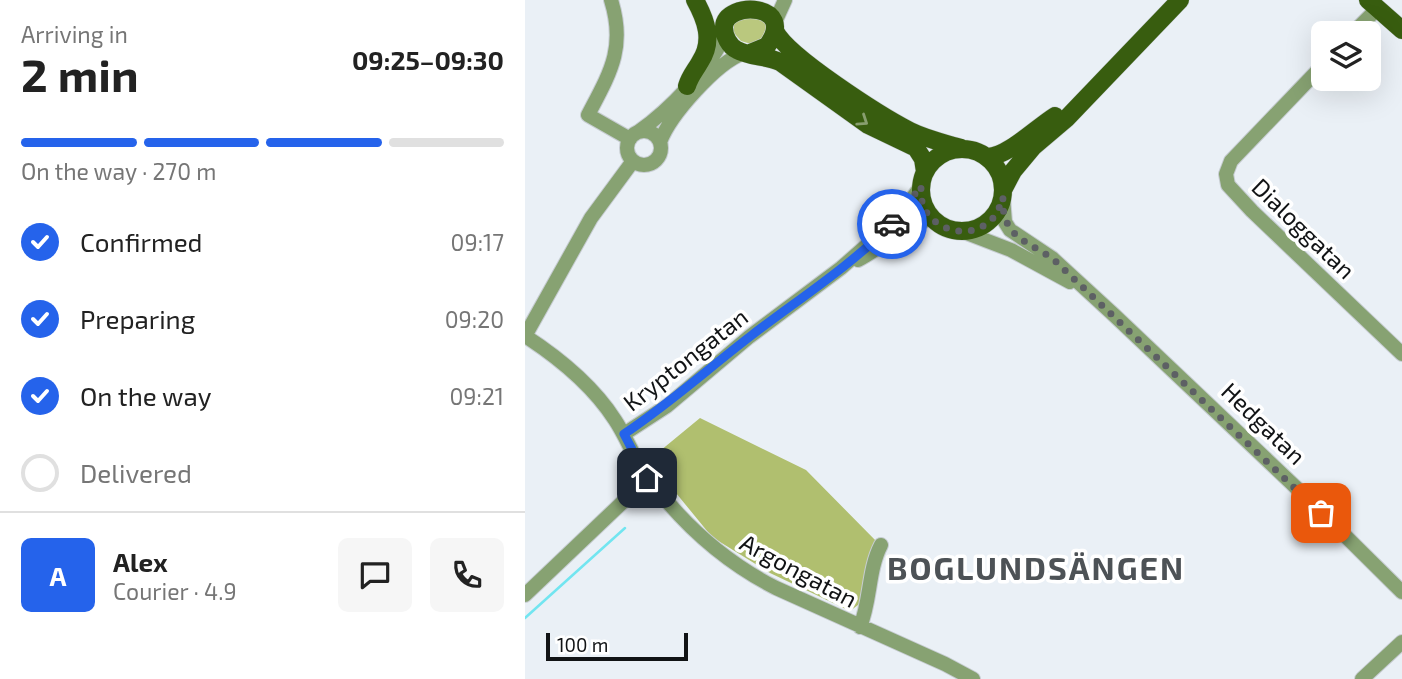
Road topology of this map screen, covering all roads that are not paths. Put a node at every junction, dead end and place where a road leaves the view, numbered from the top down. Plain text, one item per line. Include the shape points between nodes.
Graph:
1 (611, 0) edge
2 (695, 0) edge
3 (703, 0) edge
4 (785, 0) edge
5 (1180, 0) edge
6 (749, 2) edge
7 (1373, 4) edge
8 (1361, 21) edge
9 (775, 27) junction
10 (725, 28) junction
11 (1402, 30) edge
12 (747, 53) junction
13 (1311, 78) edge
14 (687, 86) junction
15 (1087, 95) junction
16 (634, 136) junction
17 (660, 142) junction
18 (961, 148) junction
19 (988, 157) junction
20 (632, 161) junction
21 (923, 179) junction
22 (1003, 194) junction
23 (932, 219) junction
24 (964, 232) junction
25 (841, 268) junction
26 (1090, 294) junction
27 (525, 336) edge
28 (1402, 355) edge
29 (624, 434) junction
30 (647, 478) junction
31 (881, 545) dead end
32 (1402, 592) edge
33 (525, 595) edge
34 (860, 627) junction
35 (1402, 642) edge
36 (973, 679) edge
37 (1362, 679) edge

1 - 16 street via 618,41 588,115
2 - 14 main road via 708,28 707,44
3 - 10 main road
4 - 9 street
5 - 15 main road
6 - 9 main road via 769,10
6 - 10 main road via 733,8
7 - 8 street
7 - 11 main road
9 - 12 main road via 767,46
9 - 18 main road via 780,40 808,64 897,123
10 - 12 main road via 732,46
10 - 14 street via 716,54
12 - 17 street via 732,57 713,73 674,117
12 -> 21 main road via 780,62 868,125 916,148 923,159
13 - 28 street, Dialoggatan via 1231,161 1228,185
14 - 16 street
15 - 19 main road via 1007,152
15 - 22 main road via 1033,147 1013,171
16 - 17 street via 653,134
16 - 20 street via 628,152
17 - 20 street via 660,153 653,162
18 - 19 main road
18 - 21 main road via 935,159
19 - 22 main road via 998,170
20 - 27 street via 591,218
21 - 23 main road via 924,208
21 - 25 street, Kryptongatan via 899,217
22 - 24 main road via 989,222
22 - 26 street, Hedgatan via 1010,230 1052,258
23 - 24 main road
23 - 25 street, Kryptongatan via 920,220 875,252
24 - 26 street, Hedgatan via 1011,250
25 - 29 street, Kryptongatan via 667,406
26 - 32 street, Hedgatan
27 - 29 street, Argongatan via 590,389
29 - 30 street, Argongatan
30 - 33 street
30 - 34 street, Argongatan via 695,533 731,562
31 - 34 street, Argongatan
34 - 36 street, Argongatan
35 - 37 street

